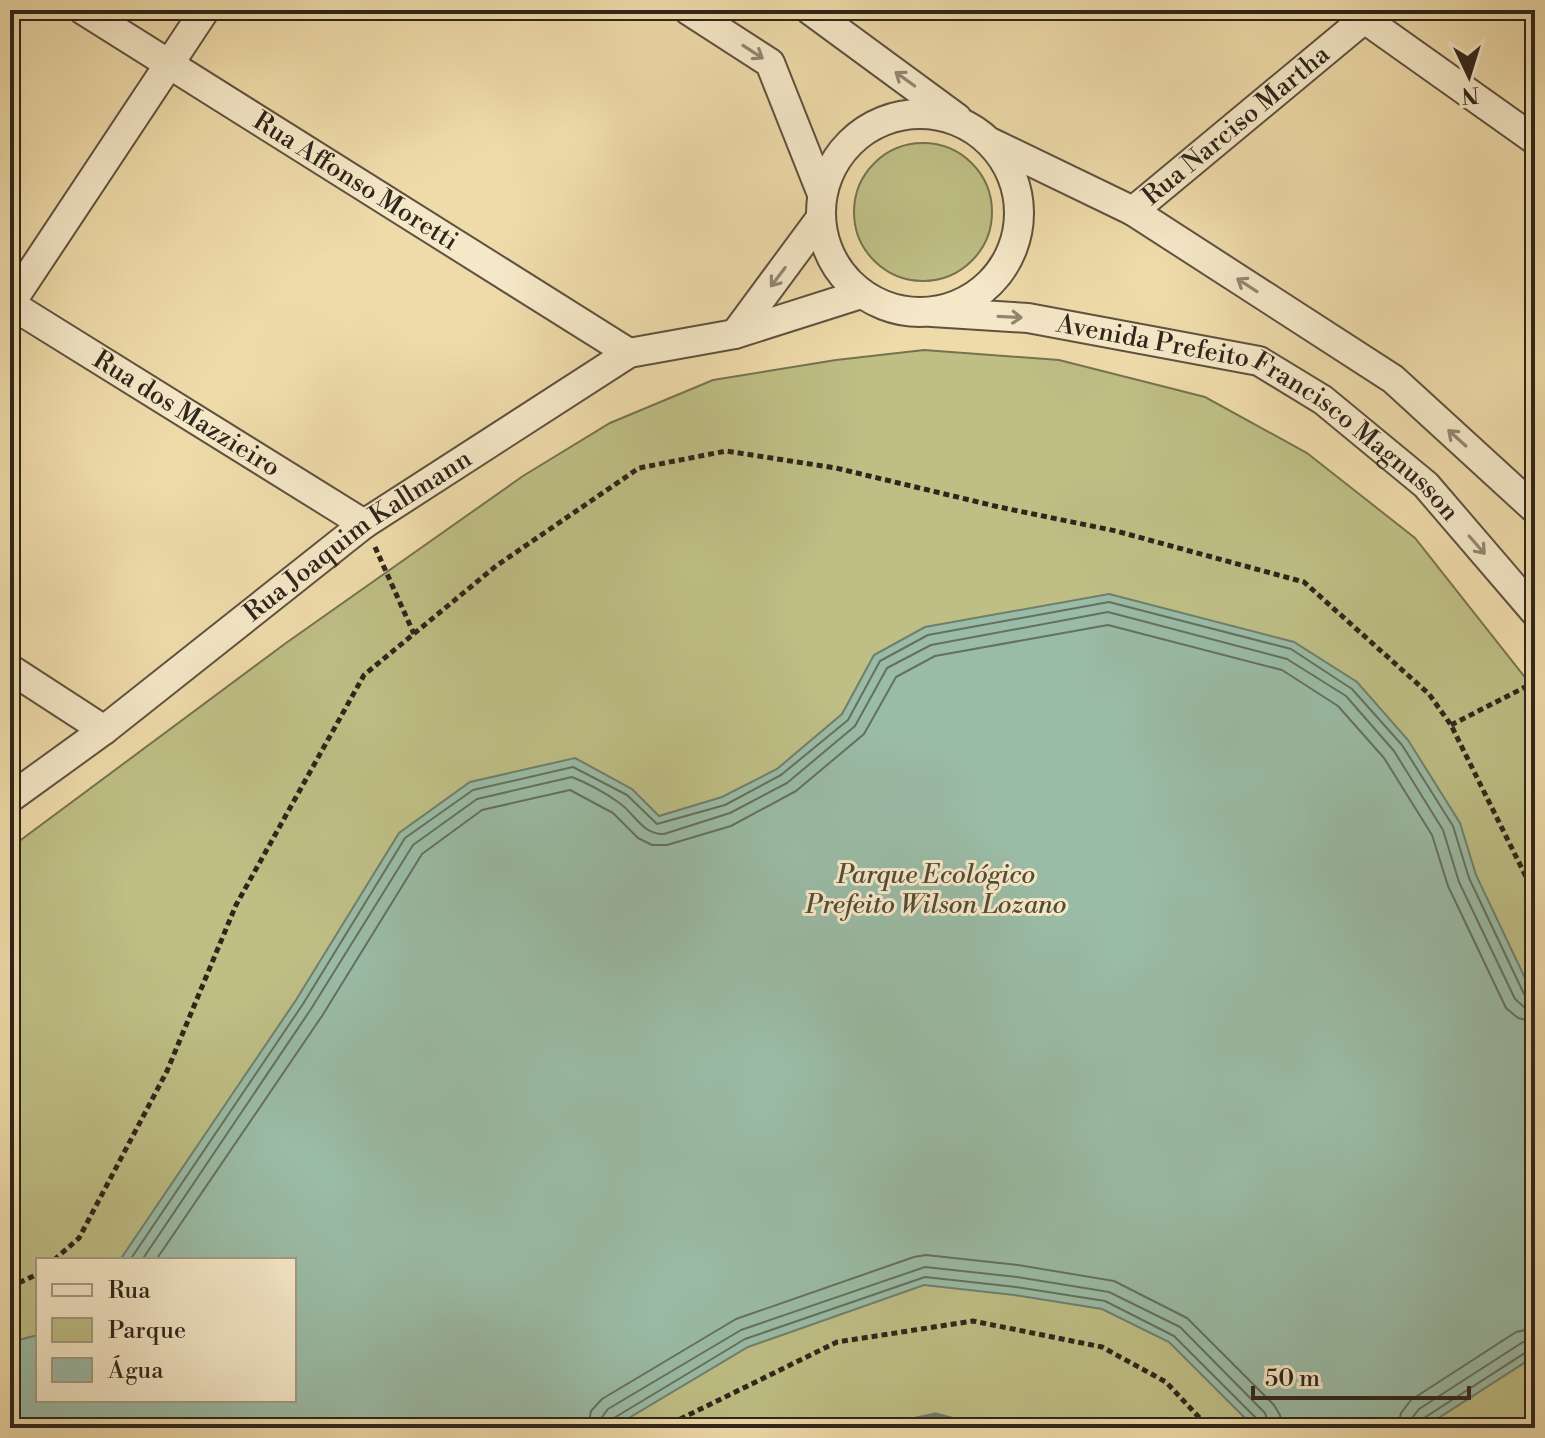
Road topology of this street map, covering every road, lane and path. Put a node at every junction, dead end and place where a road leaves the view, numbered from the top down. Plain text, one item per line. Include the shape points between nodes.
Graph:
1 (83, 10) edge
2 (205, 10) edge
3 (688, 10) edge
4 (810, 10) edge
5 (1363, 13) edge
6 (169, 65) junction
7 (968, 125) junction
8 (1535, 140) edge
9 (992, 143) junction
10 (821, 207) junction
11 (1133, 211) junction
12 (861, 294) junction
13 (10, 304) edge
14 (932, 312) junction
15 (735, 334) junction
16 (629, 353) junction
17 (1535, 509) edge
18 (364, 524) junction
19 (1535, 612) edge
20 (414, 634) junction
21 (10, 669) edge
22 (1535, 682) edge
23 (1451, 725) junction
24 (104, 730) junction
25 (10, 798) edge
26 (1535, 895) edge
27 (56, 1258) edge
28 (36, 1275) edge
29 (10, 1287) edge
30 (1535, 1422) edge
31 (662, 1428) edge
32 (1209, 1428) edge
33 (1525, 1428) edge

1 - 6 street, Rua Affonso Moretti
2 - 6 street
3 -> 10 street via 770,63
7 -> 4 street
5 - 8 street
5 - 11 street, Rua Narciso Martha
6 - 13 street
6 - 16 street, Rua Affonso Moretti
7 - 9 street
7 - 10 street via 938,115 907,114 877,123 852,141 833,165
9 - 11 street
9 - 14 street via 1010,169 1020,199 1019,231 1008,261 989,286 962,304
10 - 12 street via 826,248
10 -> 15 street
17 -> 11 street via 1393,379
12 - 14 street via 907,312
12 - 15 street, Rua Joaquim Kallmann
13 - 18 street, Rua dos Mazzieiro
14 -> 19 street, Avenida Prefeito Francisco Magnusson via 1028,318 1259,361 1323,400 1426,485
15 - 16 street, Rua Joaquim Kallmann
16 - 18 street, Rua Joaquim Kallmann
18 - 20 path
18 - 24 street, Rua Joaquim Kallmann
20 - 23 path via 496,566 639,468 726,451 836,468 1116,531 1304,582 1429,694
20 - 27 path via 364,675 236,905 167,1071 79,1238
21 - 24 street
22 - 23 path
23 - 26 path
24 - 25 street, Rua Joaquim Kallmann
28 - 29 path
30 - 33 path
31 - 32 path via 837,1342 973,1321 1102,1347 1166,1382

